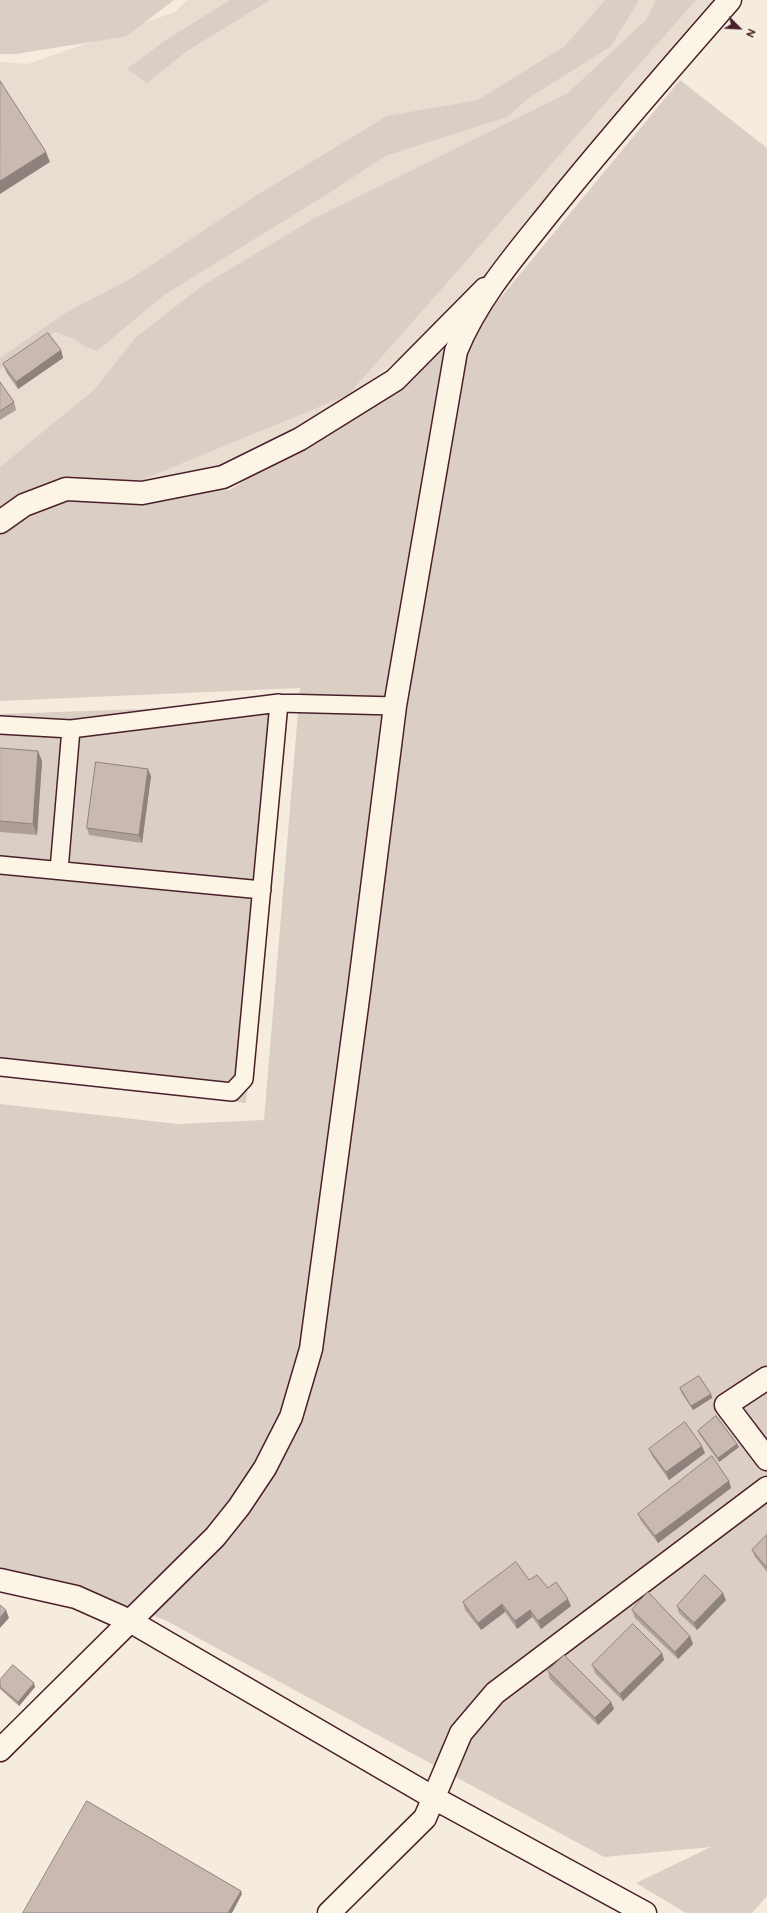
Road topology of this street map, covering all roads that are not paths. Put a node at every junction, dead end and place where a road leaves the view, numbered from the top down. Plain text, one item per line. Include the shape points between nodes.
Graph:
1 (730, 0) edge
2 (504, 270) junction
3 (0, 522) edge
4 (279, 703) junction
5 (395, 706) junction
6 (0, 725) edge
7 (71, 729) junction
8 (0, 864) edge
9 (59, 870) junction
10 (262, 890) junction
11 (0, 1067) edge
12 (767, 1378) edge
13 (767, 1459) edge
14 (767, 1488) edge
15 (0, 1580) edge
16 (130, 1621) junction
17 (0, 1750) edge
18 (434, 1798) junction
19 (329, 1913) edge
20 (645, 1913) edge

1 - 2 street via 616,131
2 - 3 street via 396,380 300,439 223,477 142,493 66,489 24,505
2 - 5 street via 466,327 456,351
4 - 5 lane
4 - 7 lane
4 - 10 lane
5 - 16 street via 317,1304 310,1349 293,1410 265,1468 239,1506 215,1537
6 - 7 lane
7 - 9 lane
8 - 9 lane
9 - 10 lane
10 - 11 lane via 244,1079 232,1092
12 - 13 street via 726,1405
14 - 18 street via 495,1693 461,1733
15 - 16 street via 76,1597
16 - 17 street
16 - 18 street
18 - 19 street via 426,1818
18 - 20 street

